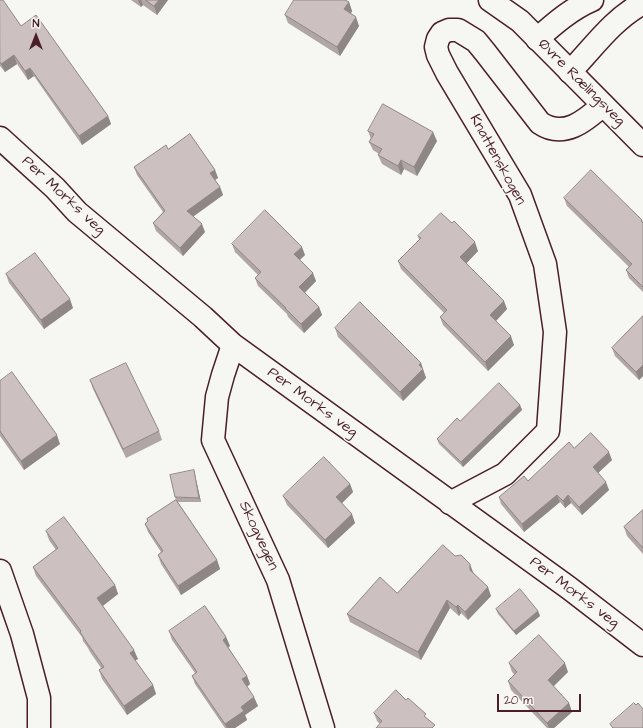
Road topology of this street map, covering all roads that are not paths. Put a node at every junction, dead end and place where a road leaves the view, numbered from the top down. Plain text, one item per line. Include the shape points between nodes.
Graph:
1 (490, 0) edge
2 (509, 0) edge
3 (592, 0) edge
4 (643, 3) edge
5 (520, 21) junction
6 (537, 39) junction
7 (570, 72) junction
8 (603, 105) junction
9 (0, 138) edge
10 (643, 145) edge
11 (233, 345) junction
12 (450, 503) junction
13 (0, 571) edge
14 (643, 645) edge
15 (39, 728) edge
16 (323, 728) edge

1 - 5 street, Øvre Rælingsveg
2 - 5 street, Øvre Rælingsveg
3 - 6 street via 557,22
4 - 7 street via 619,18
5 - 6 street, Øvre Rælingsveg
6 - 7 street, Øvre Rælingsveg
7 - 8 street, Øvre Rælingsveg
8 - 10 street, Øvre Rælingsveg
8 - 12 street, Knattenskogen via 573,126 555,130 546,127 540,123 476,41 458,30 442,33 438,39 438,55 447,73 520,195 545,264 554,332 548,431 505,474
9 - 11 street, Per Morks veg via 55,188 77,212
11 - 12 street, Per Morks veg
11 - 16 street, Skogvegen via 217,397 213,440 278,580
12 - 14 street, Per Morks veg via 569,588
13 - 15 street via 22,634 39,698

